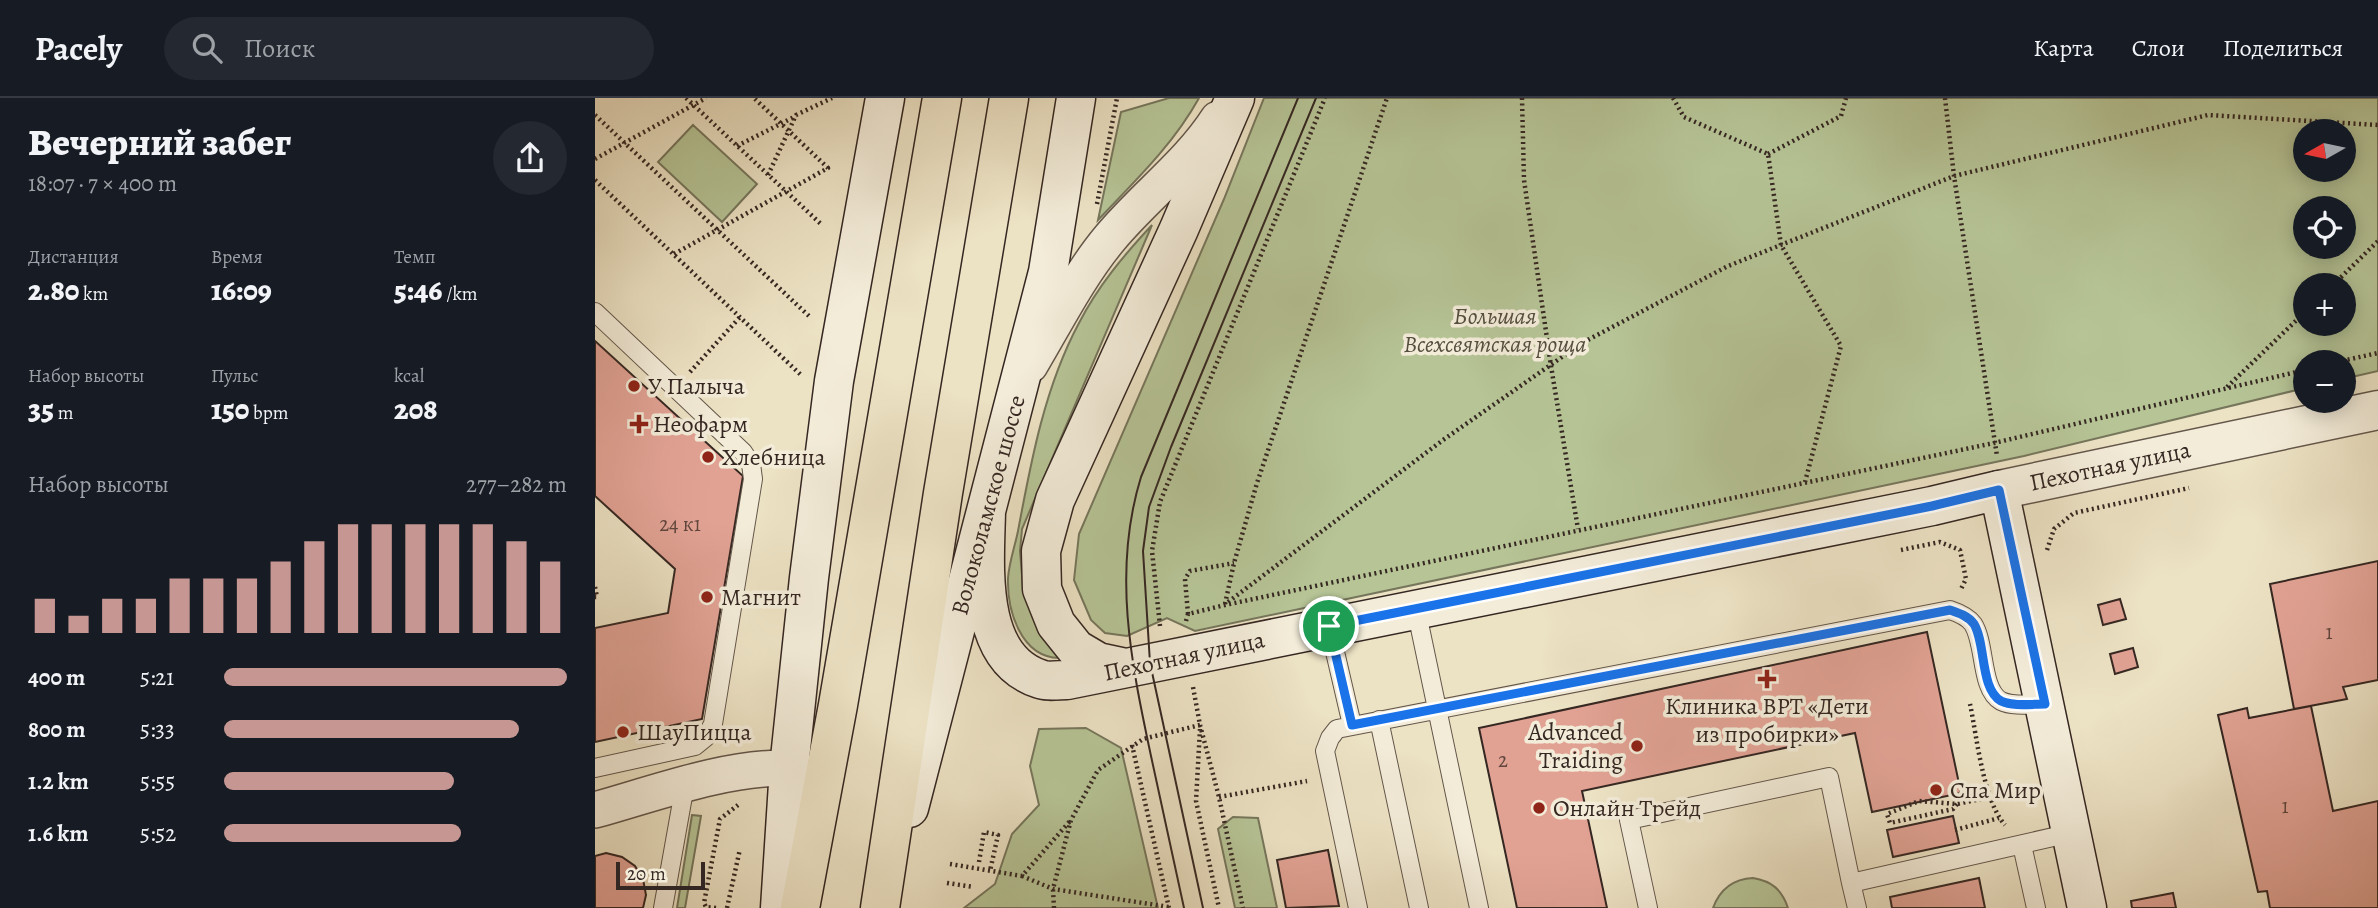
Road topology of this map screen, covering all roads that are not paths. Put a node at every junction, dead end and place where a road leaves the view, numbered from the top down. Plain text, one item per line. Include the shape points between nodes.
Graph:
1 (857, 98) edge
2 (885, 98) edge
3 (942, 98) edge
4 (1009, 98) edge
5 (1076, 98) edge
6 (1233, 98) edge
7 (595, 312) edge
8 (818, 379) junction
9 (1020, 383) junction
10 (2378, 410) edge
11 (1998, 473) junction
12 (986, 511) junction
13 (1416, 609) junction
14 (1329, 626) junction
15 (1126, 668) junction
16 (2045, 704) junction
17 (1438, 708) junction
18 (1379, 720) junction
19 (1352, 725) junction
20 (595, 768) edge
21 (789, 768) junction
22 (685, 785) junction
23 (595, 810) edge
24 (2071, 833) junction
25 (2022, 845) junction
26 (1851, 883) junction
27 (663, 908) edge
28 (780, 908) edge
29 (800, 908) edge
30 (882, 908) edge
31 (1358, 908) edge
32 (1419, 908) edge
33 (1479, 908) edge
34 (1648, 908) edge
35 (1857, 908) edge
36 (2036, 908) edge
37 (2087, 908) edge

1 - 8 main road
2 - 8 main road
3 - 29 main road
4 - 30 main road, Волоколамское шоссе via 943,493
5 - 9 main road, Волоколамское шоссе via 1048,272
6 - 9 street via 1191,155 1108,240
6 - 15 main road via 1179,229 1055,500 1041,551 1042,589 1056,624 1076,649 1098,662
7 - 20 lane via 743,452 753,471 713,724 695,746
8 - 21 main road via 809,578
9 - 12 main road, Волоколамское шоссе
10 - 11 main road, Пехотная улица
11 - 13 main road, Пехотная улица via 1932,506
11 - 16 main road
12 - 15 main road, Пехотная улица via 985,585 992,626 1004,651 1020,669 1041,680 1067,680
12 - 30 main road, Волоколамское шоссе
13 - 14 main road, Пехотная улица
13 - 17 lane
14 - 15 main road, Пехотная улица
14 - 19 lane
16 - 17 lane via 2013,704 1991,692 1973,624 1950,610
16 - 24 main road
17 - 18 lane
17 - 33 lane
18 - 19 lane
18 - 32 lane
19 - 31 lane via 1338,729 1325,751
21 - 22 street via 759,768
21 - 28 main road
22 - 23 street
22 - 27 lane
24 - 25 lane
24 - 37 main road
25 - 26 lane
25 - 36 lane
26 - 34 lane via 1829,778 1629,820
26 - 35 lane

